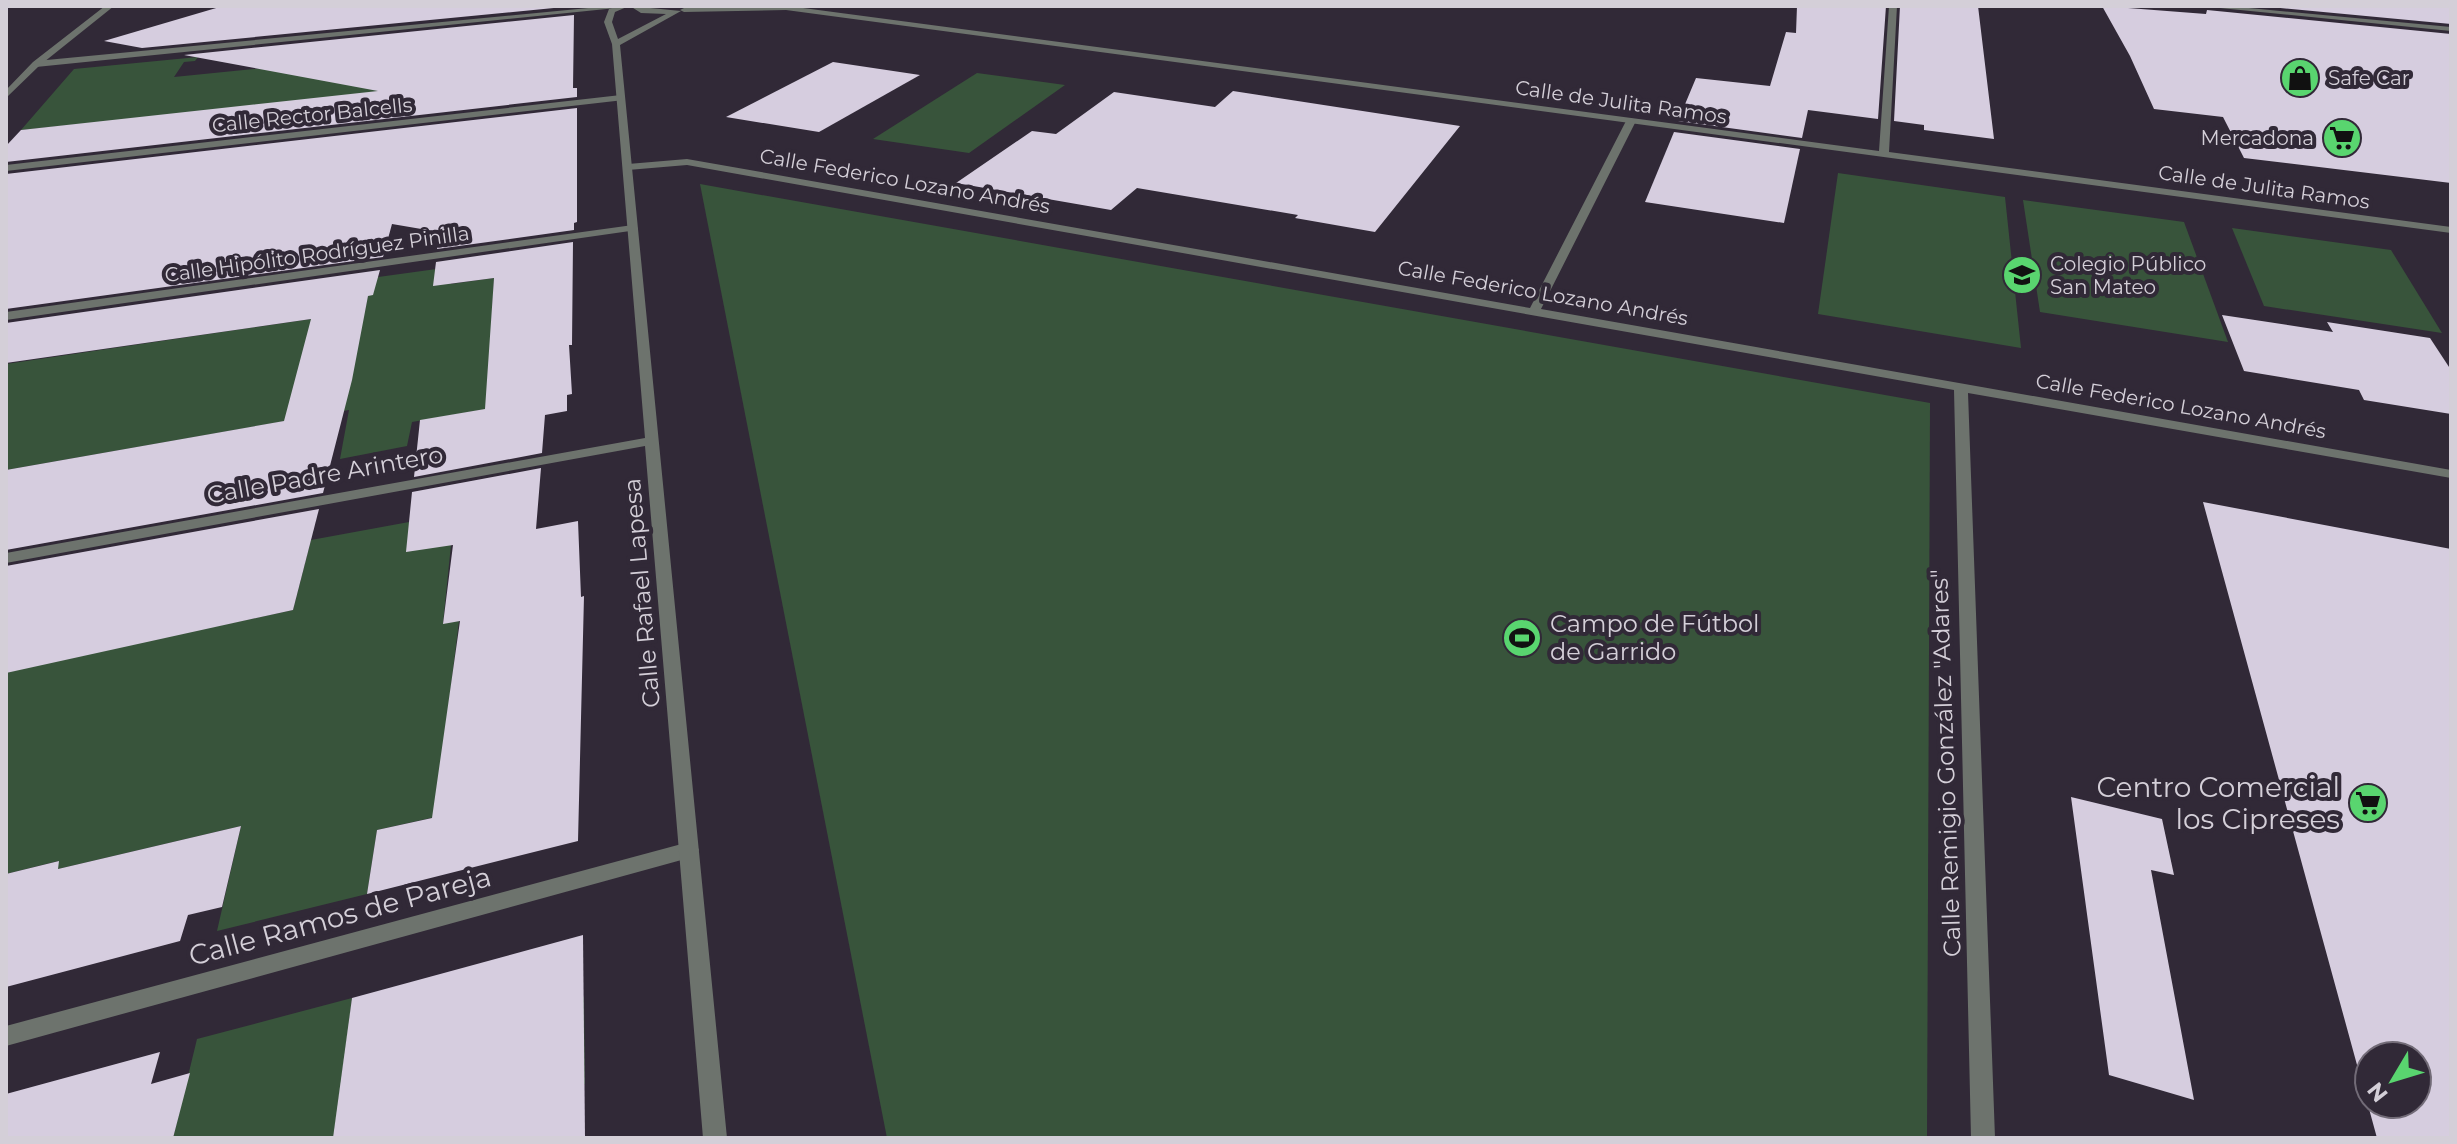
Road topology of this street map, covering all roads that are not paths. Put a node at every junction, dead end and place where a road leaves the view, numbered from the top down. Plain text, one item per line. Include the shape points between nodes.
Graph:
1 (110, 6) edge
2 (696, 6) edge
3 (771, 6) edge
4 (1893, 6) edge
5 (2204, 6) edge
6 (628, 7) edge
7 (787, 10) junction
8 (680, 11) junction
9 (2451, 29) edge
10 (616, 44) junction
11 (36, 64) junction
12 (6, 95) edge
13 (621, 98) junction
14 (1631, 121) junction
15 (1884, 155) junction
16 (628, 167) junction
17 (6, 168) edge
18 (633, 228) junction
19 (2451, 230) edge
20 (1534, 312) junction
21 (6, 316) edge
22 (1961, 387) junction
23 (652, 441) junction
24 (2451, 474) edge
25 (6, 558) edge
26 (689, 850) junction
27 (6, 1036) edge
28 (715, 1138) edge
29 (1983, 1138) edge

1 - 11 street
2 - 8 street
3 - 7 street, Calle de Julita Ramos
4 - 15 street
5 - 9 street
6 - 8 street, Calle de Julita Ramos
6 - 10 street, Calle Rafael Lapesa via 612,11 608,22
6 - 11 street, Calle de Julita Ramos
7 - 8 street, Calle de Julita Ramos
7 - 14 street, Calle de Julita Ramos
8 - 10 street
10 - 13 street, Calle Rafael Lapesa
11 - 12 street
13 - 16 street, Calle Rafael Lapesa
13 - 17 street, Calle Rector Balcells
14 - 15 street, Calle de Julita Ramos
14 - 20 street
15 - 19 street, Calle de Julita Ramos
16 - 18 street, Calle Rafael Lapesa
16 - 20 street, Calle Federico Lozano Andrés via 687,162
18 - 21 street, Calle Hipólito Rodríguez Pinilla
18 - 23 street, Calle Rafael Lapesa
20 - 22 street, Calle Federico Lozano Andrés
22 - 24 street, Calle Federico Lozano Andrés
22 - 29 street, Calle Remigio González "Adares"
23 - 25 street, Calle Padre Arintero
23 - 26 street, Calle Rafael Lapesa
26 - 27 street, Calle Ramos de Pareja
26 - 28 street, Calle Rafael Lapesa

